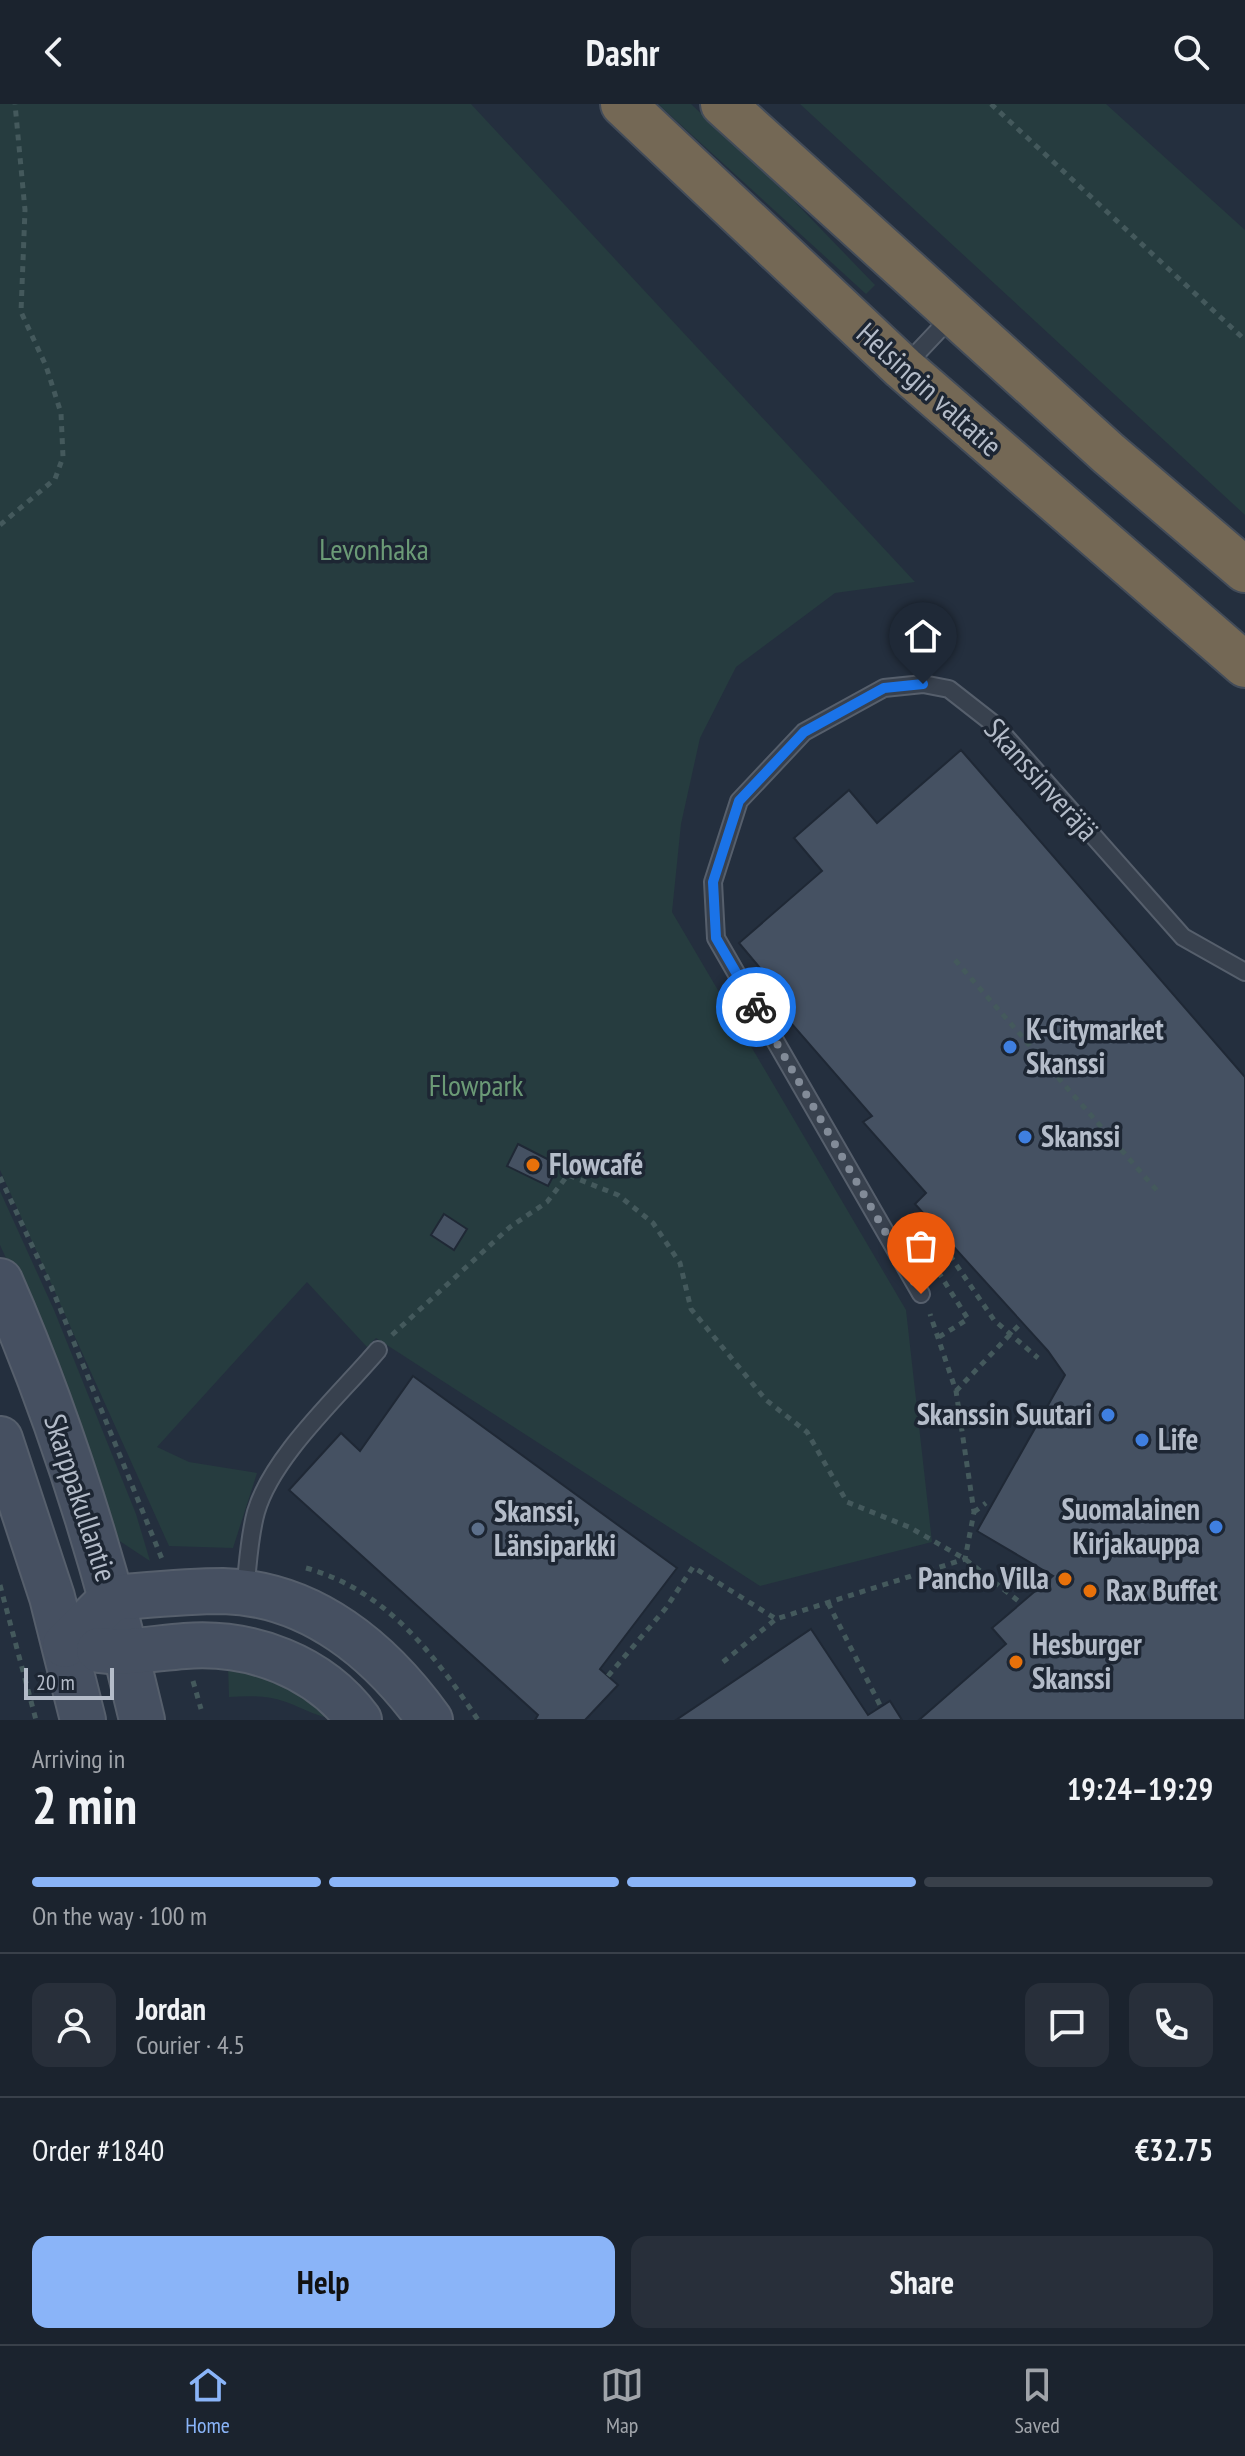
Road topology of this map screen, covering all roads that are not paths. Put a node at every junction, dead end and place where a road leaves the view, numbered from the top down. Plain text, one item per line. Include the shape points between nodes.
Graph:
1 (623, 104) edge
2 (723, 104) edge
3 (953, 315) junction
4 (903, 368) junction
5 (1245, 570) edge
6 (1245, 665) edge
7 (1245, 972) edge
8 (0, 1281) edge
9 (921, 1294) road end
10 (378, 1350) road end
11 (0, 1439) edge
12 (245, 1593) junction
13 (112, 1598) junction
14 (65, 1645) junction
15 (127, 1654) junction
16 (83, 1720) edge
17 (142, 1720) edge
18 (359, 1720) edge
19 (430, 1720) edge

1 - 4 highway, Helsingin valtatie
2 - 3 highway
3 - 4 lane
3 - 5 highway
4 - 6 highway, Helsingin valtatie
7 - 9 lane, Skanssinveräjä via 1183,937 985,716 949,689 923,684 884,688 804,732 739,801 713,882 716,938
8 - 13 main road, Skarppakullantie via 53,1410
10 - 12 lane via 289,1450 270,1481 256,1511
11 - 14 main road, Skarppakullantie
12 - 13 main road
12 - 19 main road via 299,1608 360,1642 392,1670
13 - 14 main road
13 - 15 main road, Skarppakullantie
14 - 15 main road
14 - 16 main road, Skarppakullantie
15 - 17 main road, Skarppakullantie
15 - 18 main road via 212,1645 249,1649 317,1680

